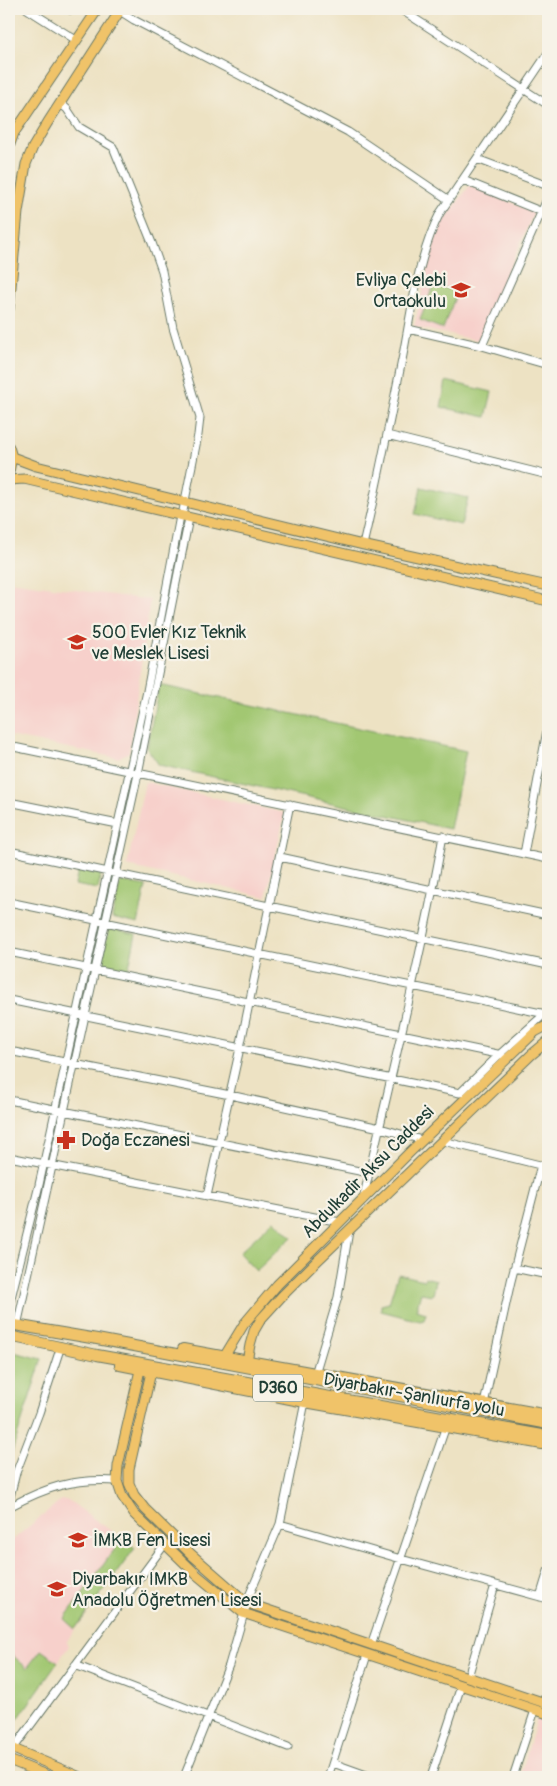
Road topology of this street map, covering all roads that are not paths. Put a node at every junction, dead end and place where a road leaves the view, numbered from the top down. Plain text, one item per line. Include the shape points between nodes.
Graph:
1 (27, 9) edge
2 (98, 9) edge
3 (400, 9) edge
4 (121, 10) edge
5 (76, 40) junction
6 (548, 53) edge
7 (524, 88) junction
8 (60, 103) junction
9 (548, 105) edge
10 (10, 139) edge
11 (477, 159) junction
12 (463, 180) junction
13 (548, 186) edge
14 (548, 197) edge
15 (449, 200) junction
16 (540, 211) junction
17 (9, 309) edge
18 (408, 329) junction
19 (482, 346) junction
20 (548, 365) edge
21 (387, 435) junction
22 (9, 446) edge
23 (12, 457) junction
24 (9, 472) edge
25 (548, 475) edge
26 (9, 480) edge
27 (185, 502) junction
28 (184, 517) junction
29 (363, 545) junction
30 (548, 586) edge
31 (548, 602) edge
32 (548, 725) edge
33 (547, 734) edge
34 (9, 746) edge
35 (545, 764) edge
36 (130, 772) junction
37 (138, 774) junction
38 (9, 802) edge
39 (290, 804) junction
40 (118, 824) junction
41 (443, 836) junction
42 (9, 851) edge
43 (524, 854) junction
44 (280, 857) junction
45 (548, 859) edge
46 (107, 872) junction
47 (115, 874) junction
48 (433, 890) junction
49 (9, 902) edge
50 (269, 906) junction
51 (548, 915) edge
52 (96, 920) junction
53 (105, 922) junction
54 (423, 937) junction
55 (9, 952) edge
56 (259, 953) junction
57 (548, 965) edge
58 (86, 968) junction
59 (96, 970) junction
60 (412, 985) junction
61 (9, 1000) edge
62 (249, 1002) junction
63 (547, 1012) edge
64 (76, 1014) junction
65 (85, 1016) junction
66 (548, 1025) edge
67 (402, 1033) junction
68 (548, 1041) edge
69 (240, 1048) junction
70 (9, 1051) edge
71 (504, 1056) junction
72 (66, 1062) junction
73 (76, 1064) junction
74 (391, 1079) junction
75 (230, 1095) junction
76 (9, 1100) edge
77 (56, 1110) junction
78 (64, 1111) junction
79 (380, 1128) junction
80 (422, 1140) junction
81 (443, 1141) junction
82 (220, 1143) junction
83 (9, 1157) edge
84 (44, 1164) junction
85 (52, 1166) junction
86 (545, 1166) edge
87 (369, 1173) junction
88 (207, 1196) junction
89 (363, 1200) junction
90 (340, 1222) junction
91 (349, 1231) junction
92 (514, 1268) junction
93 (548, 1275) edge
94 (9, 1306) edge
95 (13, 1325) edge
96 (239, 1332) junction
97 (9, 1336) edge
98 (97, 1339) junction
99 (250, 1344) junction
100 (61, 1346) junction
101 (97, 1355) junction
102 (224, 1356) junction
103 (247, 1361) junction
104 (140, 1370) junction
105 (151, 1372) junction
106 (315, 1374) junction
107 (305, 1402) junction
108 (484, 1404) junction
109 (548, 1415) edge
110 (548, 1424) edge
111 (446, 1426) junction
112 (548, 1436) edge
113 (548, 1445) edge
114 (117, 1481) junction
115 (9, 1501) edge
116 (9, 1507) edge
117 (280, 1524) junction
118 (165, 1544) junction
119 (401, 1559) junction
120 (548, 1571) edge
121 (495, 1585) junction
122 (540, 1597) junction
123 (548, 1599) edge
124 (247, 1602) junction
125 (243, 1613) junction
126 (371, 1645) junction
127 (367, 1655) junction
128 (75, 1665) junction
129 (468, 1677) junction
130 (461, 1686) junction
131 (548, 1704) edge
132 (535, 1710) junction
133 (548, 1714) edge
134 (209, 1718) junction
135 (288, 1747) dead end
136 (11, 1748) edge
137 (9, 1760) edge
138 (333, 1763) junction
139 (51, 1777) edge
140 (80, 1777) edge
141 (184, 1777) edge
142 (328, 1777) edge
143 (372, 1777) edge
144 (431, 1777) edge
145 (513, 1777) edge

1 - 5 street
2 - 5 main road
3 - 7 street
4 - 8 main road
4 - 15 street via 134,20 348,132
5 - 10 main road
6 - 7 street
7 - 9 street
7 - 11 street
8 - 17 main road via 33,147 23,177
8 - 27 street via 68,109 78,127 112,147 162,271 173,328 200,418
11 - 12 street
11 - 13 street
12 - 15 street
12 - 16 street
14 - 16 street
15 - 18 street via 428,240
16 - 19 street
18 - 19 street
18 - 21 street
19 - 20 street
21 - 25 street
21 - 29 street
22 - 23 main road
23 - 24 main road
23 - 27 main road via 36,466
26 - 28 main road via 24,478
27 - 28 street
27 - 29 main road
28 - 31 main road
28 - 36 street
28 - 37 street
29 - 30 main road
32 - 33 street
33 - 35 street
34 - 36 street
35 - 43 street
36 - 37 street
36 - 40 street
37 - 39 street
37 - 47 street
38 - 40 street
39 - 41 street
39 - 44 street
40 - 46 street
41 - 43 street
41 - 48 street
42 - 46 street
43 - 45 street
44 - 48 street
44 - 50 street
46 - 47 street
46 - 52 street
47 - 50 street
47 - 53 street
48 - 51 street
48 - 54 street
49 - 52 street
50 - 54 street
50 - 56 street
52 - 53 street
52 - 58 street
53 - 56 street
53 - 59 street
54 - 57 street
54 - 60 street
55 - 58 street
56 - 60 street
56 - 62 street
58 - 59 street
58 - 64 street
59 - 62 street
59 - 65 street
60 - 63 street
60 - 67 street
61 - 64 street
62 - 67 street
62 - 69 street
63 - 71 street
64 - 65 street
64 - 72 street
65 - 69 street
65 - 73 street
66 - 71 main road, Abdulkadir Aksu Caddesi
67 - 71 street
67 - 74 street
68 - 81 main road, Abdulkadir Aksu Caddesi
69 - 74 street
69 - 75 street
70 - 72 street
71 - 74 street via 460,1094
71 - 80 main road, Abdulkadir Aksu Caddesi
72 - 73 street
72 - 77 street
73 - 75 street
73 - 78 street
74 - 79 street
75 - 79 street
75 - 82 street
76 - 77 street
77 - 78 street
77 - 84 street
78 - 82 street
78 - 85 street
79 - 80 street
79 - 87 street
80 - 89 main road, Abdulkadir Aksu Caddesi
81 - 86 street
81 - 91 main road, Abdulkadir Aksu Caddesi
82 - 87 street
82 - 88 street
83 - 84 street
84 - 85 street
84 - 94 street
85 - 88 street
85 - 95 street
86 - 92 street
87 - 89 street
88 - 90 street
89 - 90 main road, Abdulkadir Aksu Caddesi
90 - 96 main road, Abdulkadir Aksu Caddesi via 256,1307
91 - 99 main road, Abdulkadir Aksu Caddesi via 262,1319
91 - 106 street via 338,1297
92 - 93 street
92 - 108 street
95 - 98 highway, Diyarbakır-Şanlıurfa yolu / D360
96 - 99 main road via 239,1343
96 - 102 main road, Abdulkadir Aksu Caddesi
97 - 100 highway, Diyarbakır-Şanlıurfa yolu / D360
98 - 102 highway via 121,1338
98 - 110 highway, Diyarbakır-Şanlıurfa yolu / D360
99 - 103 main road, Abdulkadir Aksu Caddesi
100 - 101 highway, Diyarbakır-Şanlıurfa yolu / D360
100 - 115 street
101 - 104 highway via 109,1363
101 - 112 highway, Diyarbakır-Şanlıurfa yolu / D360
102 - 103 highway
103 - 106 highway
104 - 105 highway
104 - 114 main road
105 - 107 highway
105 - 124 main road via 129,1468 129,1483 134,1495 192,1555
106 - 108 highway
107 - 111 highway
107 - 117 street
108 - 109 highway
111 - 113 highway
111 - 119 street
114 - 116 street via 64,1483
114 - 118 main road via 134,1514
117 - 119 street
117 - 124 street
118 - 125 main road
118 - 128 street
119 - 121 street
119 - 126 street
120 - 122 street
121 - 122 street
121 - 129 street
122 - 123 street
124 - 125 street
124 - 126 main road
125 - 127 main road
125 - 134 street via 229,1665
126 - 129 main road
127 - 130 main road
127 - 138 street
128 - 134 street
128 - 136 street
129 - 131 main road
130 - 132 main road
130 - 144 street
132 - 133 main road
132 - 145 street
134 - 135 street
134 - 141 street
136 - 140 main road
137 - 139 main road
138 - 142 street
138 - 143 street

